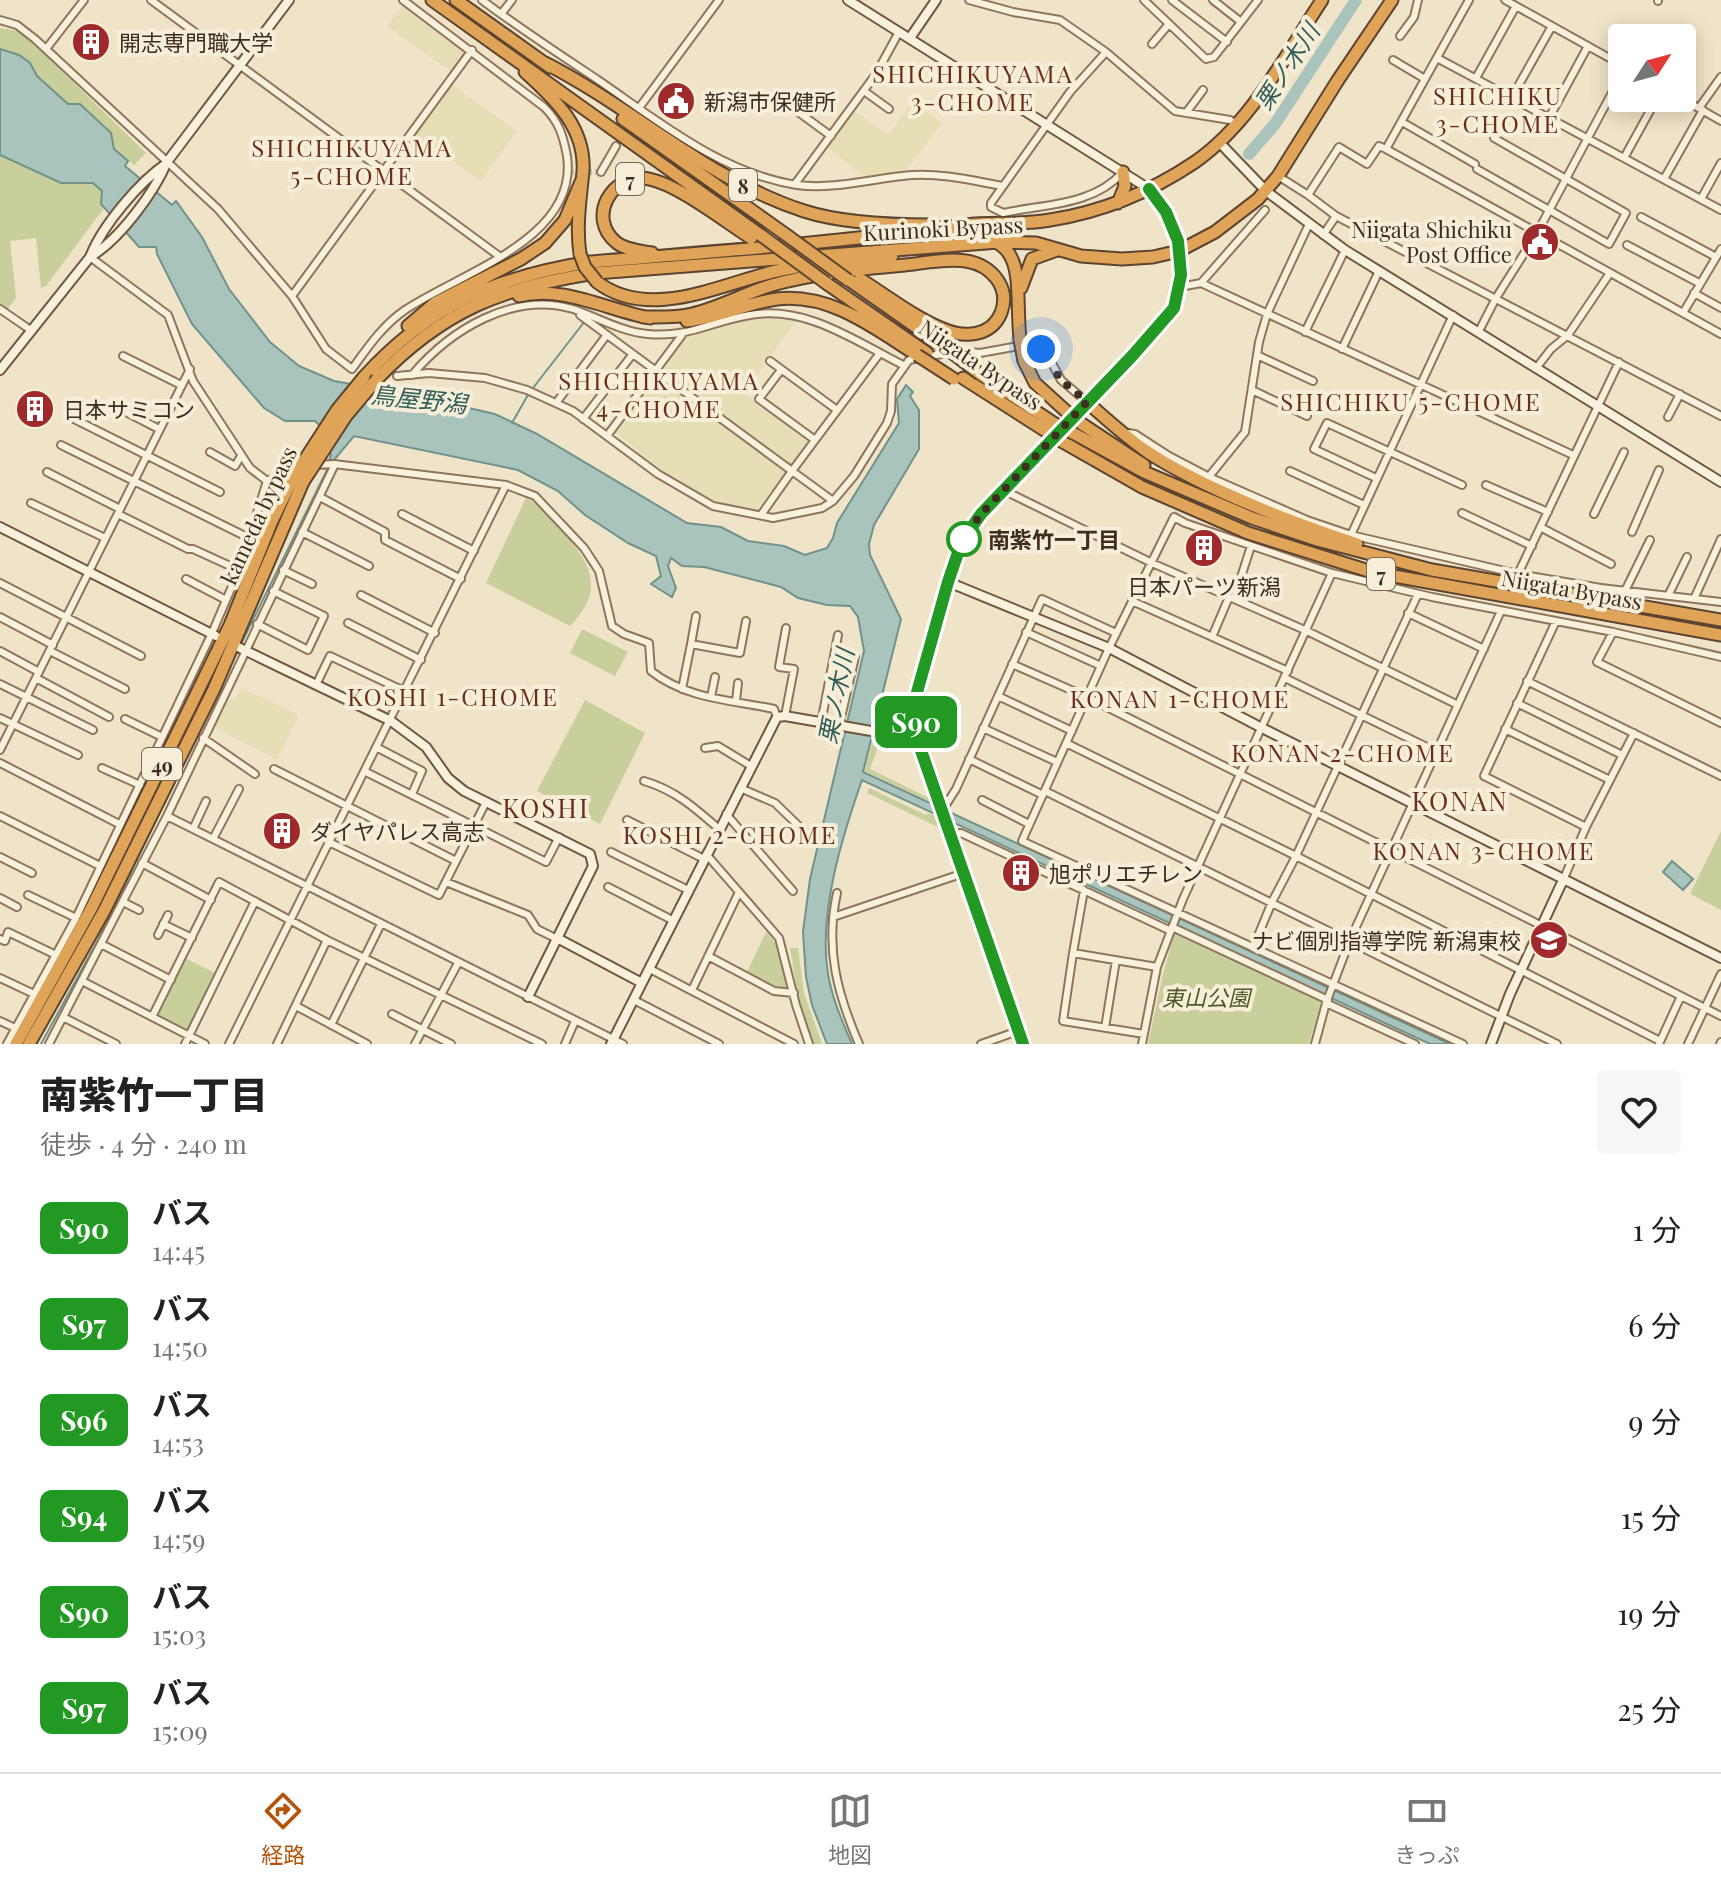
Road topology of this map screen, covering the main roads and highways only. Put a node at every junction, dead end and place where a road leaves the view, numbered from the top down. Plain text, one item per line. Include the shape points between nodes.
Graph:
1 (432, 0) edge
2 (456, 0) edge
3 (1322, 0) edge
4 (1392, 0) edge
5 (491, 41) junction
6 (545, 63) junction
7 (1123, 172) road end
8 (581, 182) junction
9 (1149, 189) junction
10 (1118, 203) junction
11 (970, 225) junction
12 (895, 236) junction
13 (756, 237) junction
14 (786, 239) junction
15 (999, 242) junction
16 (956, 246) junction
17 (1057, 250) junction
18 (1179, 251) junction
19 (672, 255) junction
20 (801, 255) junction
21 (816, 256) joint
22 (854, 280) junction
23 (492, 298) junction
24 (1018, 306) junction
25 (643, 317) junction
26 (922, 354) junction
27 (371, 375) junction
28 (1087, 402) junction
29 (1052, 428) junction
30 (1078, 428) junction
31 (298, 480) junction
32 (1432, 570) junction
33 (1721, 620) edge
34 (1721, 635) edge
35 (16, 1044) edge
36 (29, 1044) edge
37 (1023, 1044) edge

1 - 5 highway, 8
2 - 6 highway, Niigata Bypass / 8
3 - 9 highway, Kurinoki Bypass / 7 via 1237,124 1197,161
4 - 18 highway, Kurinoki Bypass via 1266,191 1215,232
5 - 8 highway, 8 via 563,110 579,140
5 - 13 highway, 8
6 - 11 highway, 8 via 759,194 807,212 869,222
6 - 14 highway, Niigata Bypass / 8
7 - 10 highway via 1125,186
8 - 16 highway, 8, bridge via 580,254 597,282 623,297 660,299 783,270
8 - 27 highway via 565,220 545,243 435,303 395,337
9 - 10 highway, Kurinoki Bypass / 7
9 - 18 main road via 1176,232
10 - 11 highway, Kurinoki Bypass / 7 via 1049,221
11 - 12 highway, Kurinoki Bypass / 7
12 - 14 highway, Kurinoki Bypass / 7
12 - 15 highway via 975,233
13 - 19 highway, 7 via 663,184 638,177 617,184 603,211 609,234 627,248
13 - 20 highway, 7, bridge
14 - 19 highway, kameda bypass / 7
14 - 20 highway, Niigata Bypass / 8, bridge
15 - 16 highway, Kurinoki Bypass
15 - 17 highway, Kurinoki Bypass via 1036,243
15 - 24 highway via 1013,258
16 - 20 highway, Kurinoki Bypass
17 - 18 highway, Kurinoki Bypass via 1122,259
17 - 24 highway, 7 via 1037,255 1028,264
18 - 28 main road via 1180,287 1174,308
19 - 27 highway, kameda bypass / 49 via 544,269 504,281 427,321 401,340
20 - 21 highway, Niigata Bypass / 8, bridge
20 - 22 highway, bridge
20 - 23 highway, kameda bypass / 49 via 596,273 545,281
20 - 26 highway, Niigata Bypass / 7, bridge via 826,283
21 - 22 highway, Niigata Bypass / 7, bridge
22 - 25 highway via 955,334 986,330 1002,307 1002,288 993,273 978,264 948,260 823,274 769,286 691,314
22 - 29 highway, Niigata Bypass / 7, bridge
23 - 25 highway via 547,292
23 - 27 highway, kameda bypass / 49 via 464,310
24 - 30 highway, 7, bridge via 1024,361 1041,390
25 - 26 highway via 688,321 778,299 825,303
26 - 29 highway, Niigata Bypass / 7, bridge via 999,403
27 - 31 highway, kameda bypass / 49, bridge via 319,435
28 - 32 highway, 7 via 1147,451 1209,484 1314,529
28 - 37 main road via 962,541 914,703 917,739
29 - 30 highway, Niigata Bypass / 7, bridge
29 - 34 highway, Niigata Bypass / 7, bridge via 1063,442 1142,487 1248,533 1372,572
30 - 32 highway, Niigata Bypass / 7 via 1171,483 1252,518
31 - 35 highway, kameda bypass / 49 via 272,521 230,625 91,909
31 - 36 highway, kameda bypass / 49 via 207,703 104,911
32 - 33 highway, Niigata Bypass / 7

